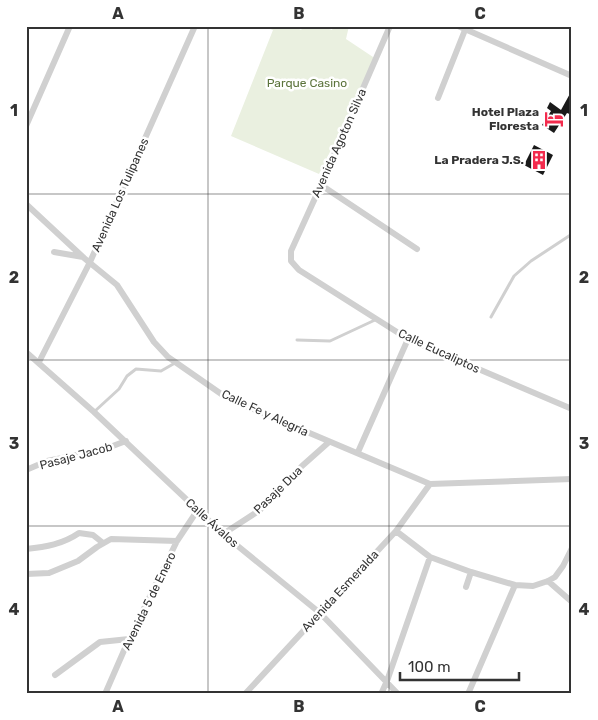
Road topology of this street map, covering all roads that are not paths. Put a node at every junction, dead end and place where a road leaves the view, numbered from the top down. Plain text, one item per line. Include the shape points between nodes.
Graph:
1 (70, 26) edge
2 (195, 26) edge
3 (390, 26) edge
4 (458, 26) edge
5 (465, 30) junction
6 (572, 76) edge
7 (438, 98) dead end
8 (26, 126) edge
9 (321, 185) junction
10 (26, 204) edge
11 (572, 234) edge
12 (417, 249) dead end
13 (54, 252) dead end
14 (84, 258) junction
15 (291, 261) joint
16 (90, 262) junction
17 (491, 317) dead end
18 (376, 319) junction
19 (297, 340) dead end
20 (408, 340) junction
21 (26, 352) edge
22 (39, 362) junction
23 (176, 363) junction
24 (572, 409) edge
25 (94, 412) junction
26 (126, 441) junction
27 (329, 442) junction
28 (358, 452) junction
29 (26, 470) edge
30 (572, 479) edge
31 (430, 484) junction
32 (197, 511) junction
33 (396, 531) junction
34 (223, 534) junction
35 (177, 542) junction
36 (103, 543) junction
37 (26, 548) edge
38 (572, 548) edge
39 (430, 557) junction
40 (570, 560) edge
41 (471, 572) junction
42 (26, 574) edge
43 (548, 581) junction
44 (515, 585) junction
45 (466, 587) dead end
46 (572, 602) edge
47 (320, 613) junction
48 (129, 638) junction
49 (56, 675) dead end
50 (387, 681) junction
51 (105, 694) edge
52 (245, 694) edge
53 (381, 694) edge
54 (398, 694) edge
55 (468, 694) edge

1 - 8 street
2 - 16 street, Avenida Los Tulipanes
3 - 9 street, Avenida Agoton Silva
4 - 5 street
5 - 6 street
5 - 7 street
9 - 12 street
9 - 15 street, Avenida Agoton Silva via 291,251
10 - 14 street, Calle Fe y Alegría
11 - 17 lane via 514,276
13 - 14 street
14 - 16 street, Calle Fe y Alegría
15 - 18 street, Calle Eucaliptos via 299,270
16 - 22 street, Avenida Los Tulipanes
16 - 23 street, Calle Fe y Alegría via 117,285 154,342
18 - 19 lane via 330,341
18 - 20 street, Calle Eucaliptos
20 - 24 street, Calle Eucaliptos
20 - 28 street
21 - 22 street, Calle Ávalos
22 - 25 street, Calle Ávalos
23 - 25 lane via 161,371 136,369
23 - 27 street, Calle Fe y Alegría via 227,398
25 - 26 street, Calle Ávalos
26 - 29 street, Pasaje Jacob via 102,450 47,461
26 - 32 street, Calle Ávalos
27 - 28 street, Calle Fe y Alegría
27 - 34 street, Pasaje Dua via 260,510
28 - 31 street, Calle Fe y Alegría
30 - 31 street, Calle Fe y Alegría
31 - 33 street, Avenida Esmeralda
32 - 34 street, Calle Ávalos
32 - 35 street, Avenida 5 de Enero
33 - 39 street
33 - 47 street, Avenida Esmeralda
34 - 47 street, Calle Ávalos
35 - 36 street via 111,539
35 - 48 street, Avenida 5 de Enero
36 - 37 street via 93,535 79,533 57,544
36 - 42 street via 78,561 49,573
38 - 40 street
39 - 41 street
39 - 50 street
40 - 43 street
41 - 44 street
41 - 45 street
43 - 44 street via 533,586
43 - 46 street
44 - 55 street
47 - 50 street, Calle Ávalos
47 - 52 street, Avenida Esmeralda
48 - 49 street via 100,642
48 - 51 street, Avenida 5 de Enero
50 - 53 street
50 - 54 street, Calle Ávalos

